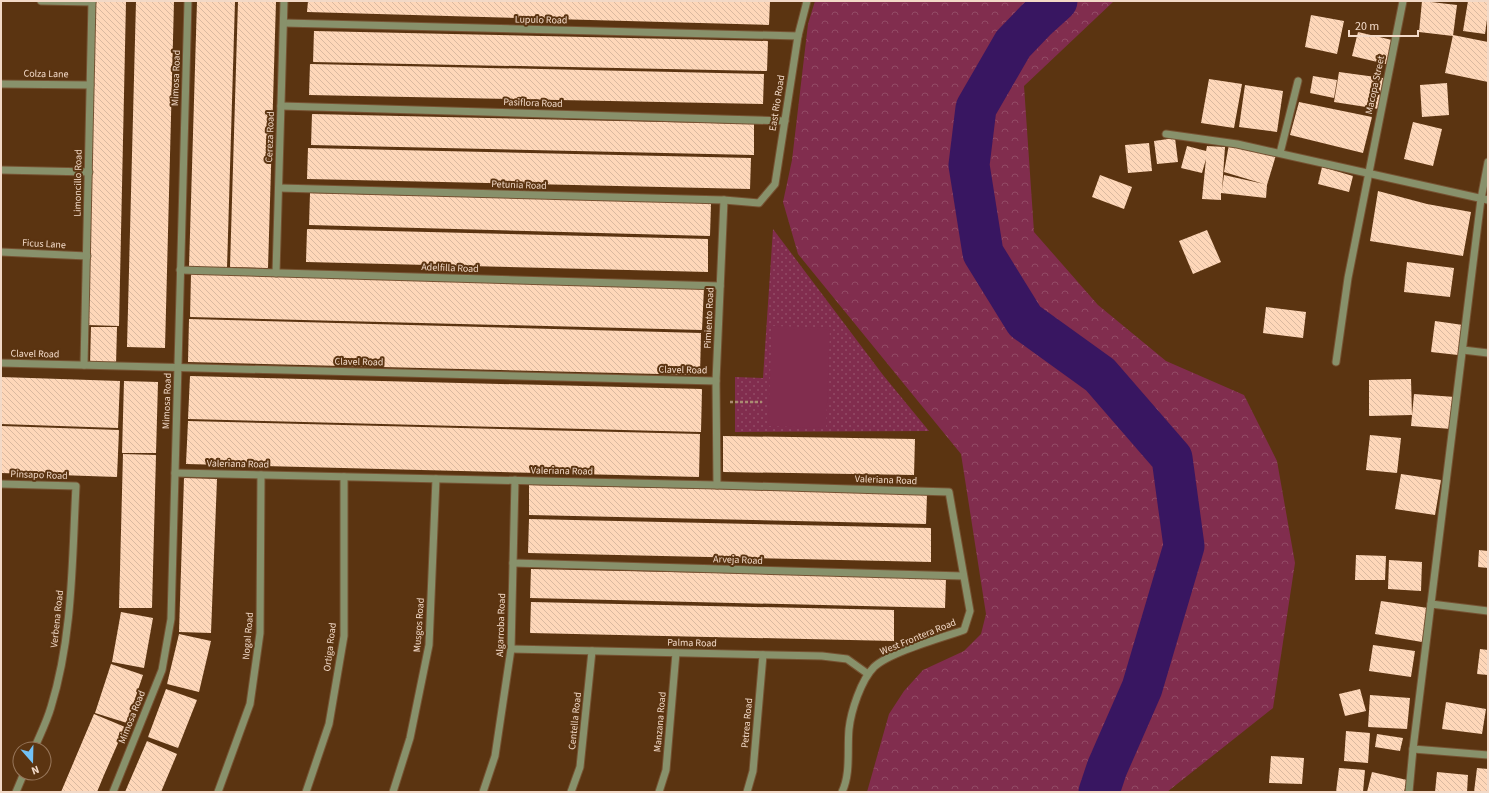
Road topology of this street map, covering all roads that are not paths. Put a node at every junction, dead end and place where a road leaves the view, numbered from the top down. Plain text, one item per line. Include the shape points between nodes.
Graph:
1 (41, 1) edge
2 (92, 1) edge
3 (188, 1) edge
4 (284, 1) edge
5 (807, 1) edge
6 (1403, 1) edge
7 (284, 23) junction
8 (798, 36) junction
9 (1298, 81) dead end
10 (1, 84) edge
11 (90, 85) junction
12 (281, 106) junction
13 (785, 121) junction
14 (1166, 134) dead end
15 (1280, 153) junction
16 (1488, 162) edge
17 (1, 170) edge
18 (89, 172) junction
19 (1368, 173) junction
20 (279, 188) junction
21 (724, 200) junction
22 (1484, 200) edge
23 (759, 203) joint
24 (1, 252) edge
25 (87, 256) junction
26 (180, 270) junction
27 (276, 273) junction
28 (720, 286) junction
29 (1463, 350) junction
30 (1488, 353) edge
31 (1336, 362) dead end
32 (1, 363) edge
33 (84, 365) junction
34 (178, 368) junction
35 (716, 381) junction
36 (175, 473) junction
37 (262, 475) junction
38 (344, 477) junction
39 (436, 479) junction
40 (515, 480) junction
41 (1, 484) edge
42 (716, 485) junction
43 (76, 486) joint
44 (1, 490) edge
45 (949, 492) joint
46 (513, 563) junction
47 (963, 576) junction
48 (1431, 604) junction
49 (1488, 611) edge
50 (511, 649) junction
51 (592, 651) junction
52 (676, 653) junction
53 (763, 655) junction
54 (868, 674) junction
55 (37, 741) edge
56 (1413, 750) junction
57 (1488, 755) edge
58 (21, 781) edge
59 (16, 792) edge
60 (113, 792) edge
61 (218, 792) edge
62 (306, 792) edge
63 (393, 792) edge
64 (483, 792) edge
65 (572, 792) edge
66 (659, 792) edge
67 (747, 792) edge
68 (842, 792) edge
69 (1409, 792) edge

1 - 2 street
2 - 11 street, Limoncillo Road
3 - 26 street, Mimosa Road
4 - 7 street, Cereza Road
5 - 8 street, East Rio Road
6 - 19 street, Macopa Street
7 - 8 street, Lupulo Road
7 - 12 street, Cereza Road
8 - 13 street, East Rio Road
9 - 15 street
10 - 11 street, Colza Lane
11 - 18 street, Limoncillo Road
12 - 13 street, Pasiflora Road
12 - 20 street, Cereza Road
13 - 23 street, East Rio Road via 775,184
14 - 15 street
15 - 19 street
16 - 22 street
17 - 18 street
18 - 25 street, Limoncillo Road
19 - 22 street
19 - 31 street, Macopa Street via 1348,278
20 - 21 street, Petunia Road
20 - 27 street, Cereza Road
21 - 23 street, Petunia Road
21 - 28 street, Pimiento Road
22 - 29 street
24 - 25 street, Ficus Lane
25 - 33 street, Limoncillo Road
26 - 27 street, Adelfilla Road
26 - 34 street, Mimosa Road
27 - 28 street, Adelfilla Road
28 - 35 street, Pimiento Road
29 - 30 street
29 - 48 street
32 - 33 street, Clavel Road
33 - 34 street, Clavel Road
34 - 35 street, Clavel Road
34 - 36 street, Mimosa Road
35 - 42 street, Pimiento Road
36 - 37 street, Valeriana Road
36 - 60 street, Mimosa Road via 171,618 162,670
37 - 38 street, Valeriana Road
37 - 61 street, Nogal Road via 260,633 250,704
38 - 39 street, Valeriana Road
38 - 62 street, Ortiga Road via 344,636 329,724
39 - 40 street, Valeriana Road
39 - 63 street, Musgos Road via 429,645 410,738
40 - 42 street, Valeriana Road
40 - 46 street, Algarroba Road
41 - 43 street, Pinsapo Road
41 - 44 street
42 - 45 street, Valeriana Road
43 - 55 street, Verbena Road via 70,611 62,666 51,708
45 - 47 street, West Frontera Road
46 - 47 street, Arveja Road
46 - 50 street, Algarroba Road
47 - 54 street, West Frontera Road via 970,611 964,630 891,656
48 - 49 street
48 - 56 street
50 - 51 street, Palma Road
50 - 64 street, Algarroba Road via 495,756
51 - 52 street, Palma Road
51 - 65 street, Centella Road via 580,767
52 - 53 street, Palma Road
52 - 66 street, Manzana Road via 666,770
53 - 54 street, Palma Road via 847,659
53 - 67 street, Petrea Road via 753,772
54 - 68 street, West Frontera Road via 853,708 845,785
56 - 57 street
56 - 69 street
58 - 59 street

